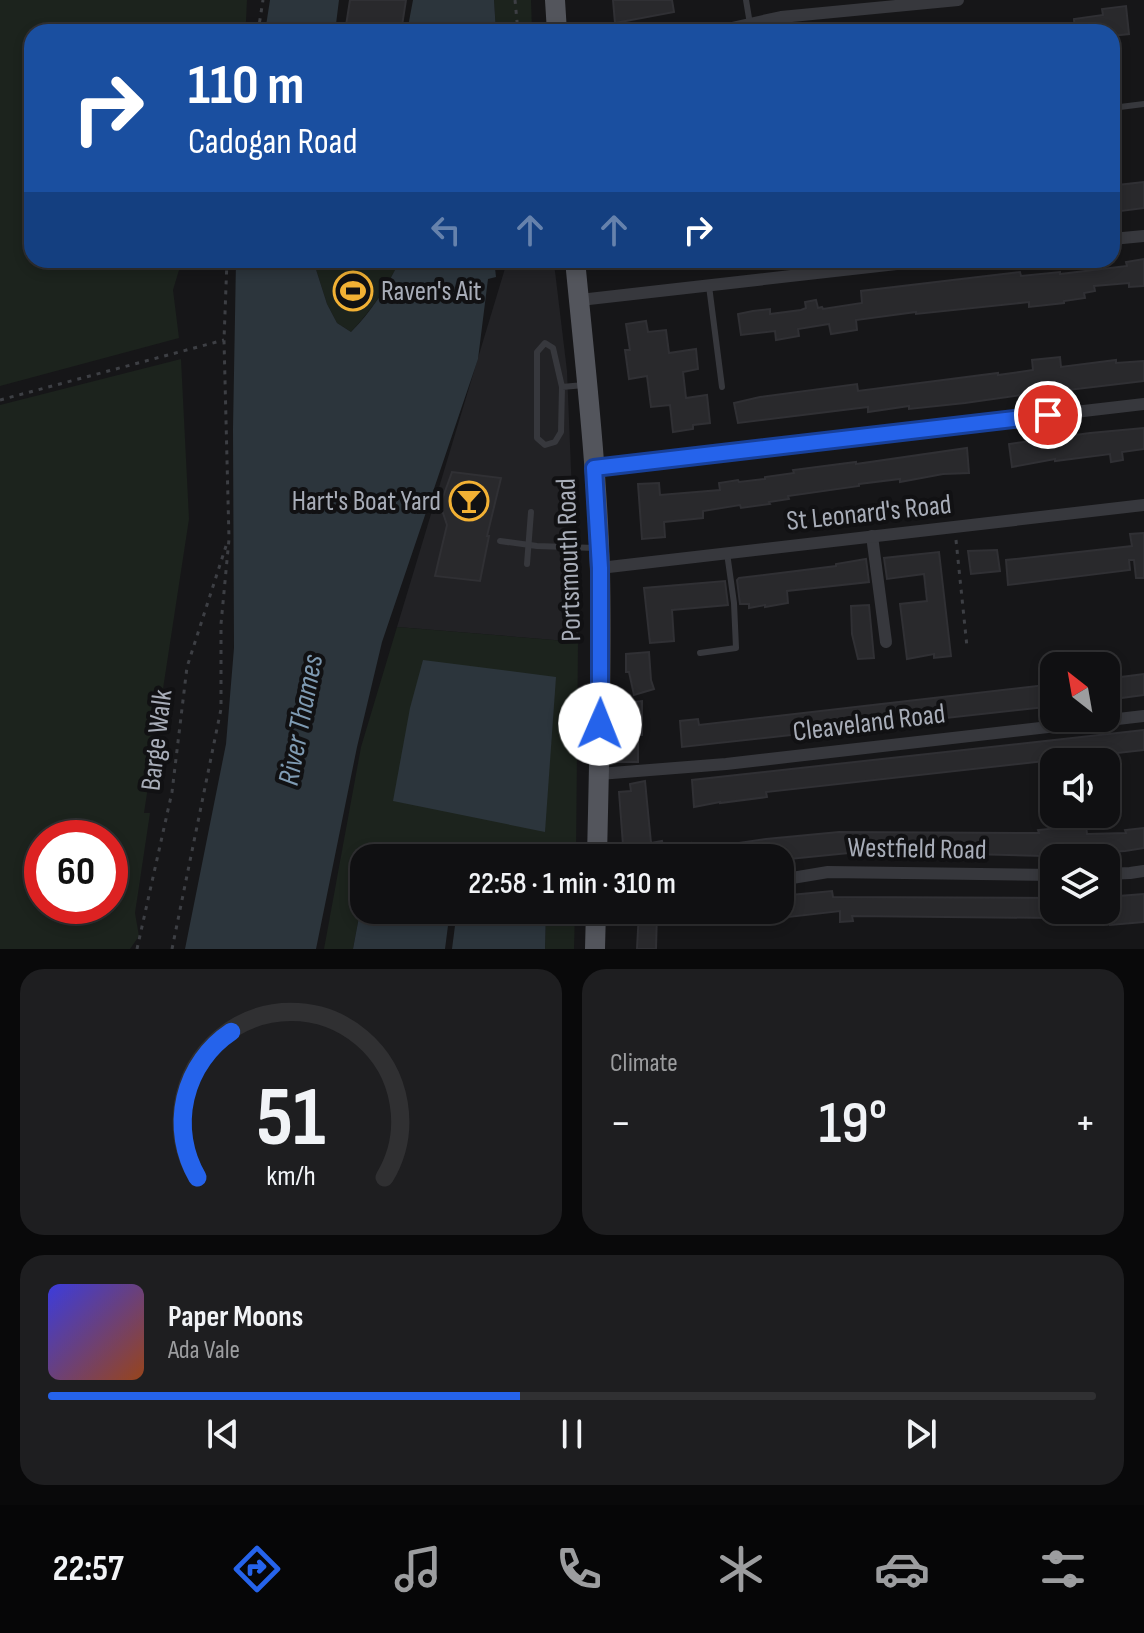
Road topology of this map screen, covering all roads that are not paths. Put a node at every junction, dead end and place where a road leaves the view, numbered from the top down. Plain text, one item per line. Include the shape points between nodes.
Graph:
1 (555, 0) edge
2 (746, 0) edge
3 (958, 0) edge
4 (940, 1) edge
5 (556, 24) edge
6 (750, 24) joint
7 (1144, 104) edge
8 (1120, 107) edge
9 (1144, 236) edge
10 (1120, 238) edge
11 (576, 268) edge
12 (863, 268) edge
13 (709, 286) junction
14 (580, 300) junction
15 (588, 385) junction
16 (562, 387) junction
17 (722, 387) dead end
18 (1144, 404) edge
19 (594, 468) junction
20 (1144, 505) edge
21 (531, 512) dead end
22 (872, 536) junction
23 (500, 541) dead end
24 (529, 545) junction
25 (727, 553) junction
26 (599, 558) junction
27 (527, 564) dead end
28 (886, 642) dead end
29 (700, 653) dead end
30 (1144, 716) edge
31 (599, 774) junction
32 (597, 844) edge
33 (1144, 871) edge
34 (1120, 873) edge
35 (1040, 875) edge
36 (794, 878) edge
37 (596, 924) edge
38 (595, 949) edge

1 - 5 main road
2 - 6 lane
3 - 4 street
4 - 6 street
7 - 8 lane
9 - 10 street
11 - 14 main road, Portsmouth Road
12 - 13 street
13 - 14 street
13 - 17 lane
14 - 15 main road, Portsmouth Road
15 - 16 lane
15 - 19 main road, Portsmouth Road
16 - 16 lane via 561,432 545,445 537,438 537,352 545,343 553,348
18 - 19 street
19 - 26 main road, Portsmouth Road
20 - 22 street, St Leonard's Road
21 - 24 lane
22 - 25 street, St Leonard's Road
22 - 28 street
23 - 24 lane
24 - 26 lane
24 - 27 lane
25 - 26 street, St Leonard's Road
25 - 29 lane via 736,648
26 - 31 main road, Portsmouth Road
30 - 31 street, Cleaveland Road
31 - 32 main road, Portsmouth Road
33 - 34 street
35 - 36 street, Westfield Road via 828,872
37 - 38 main road

